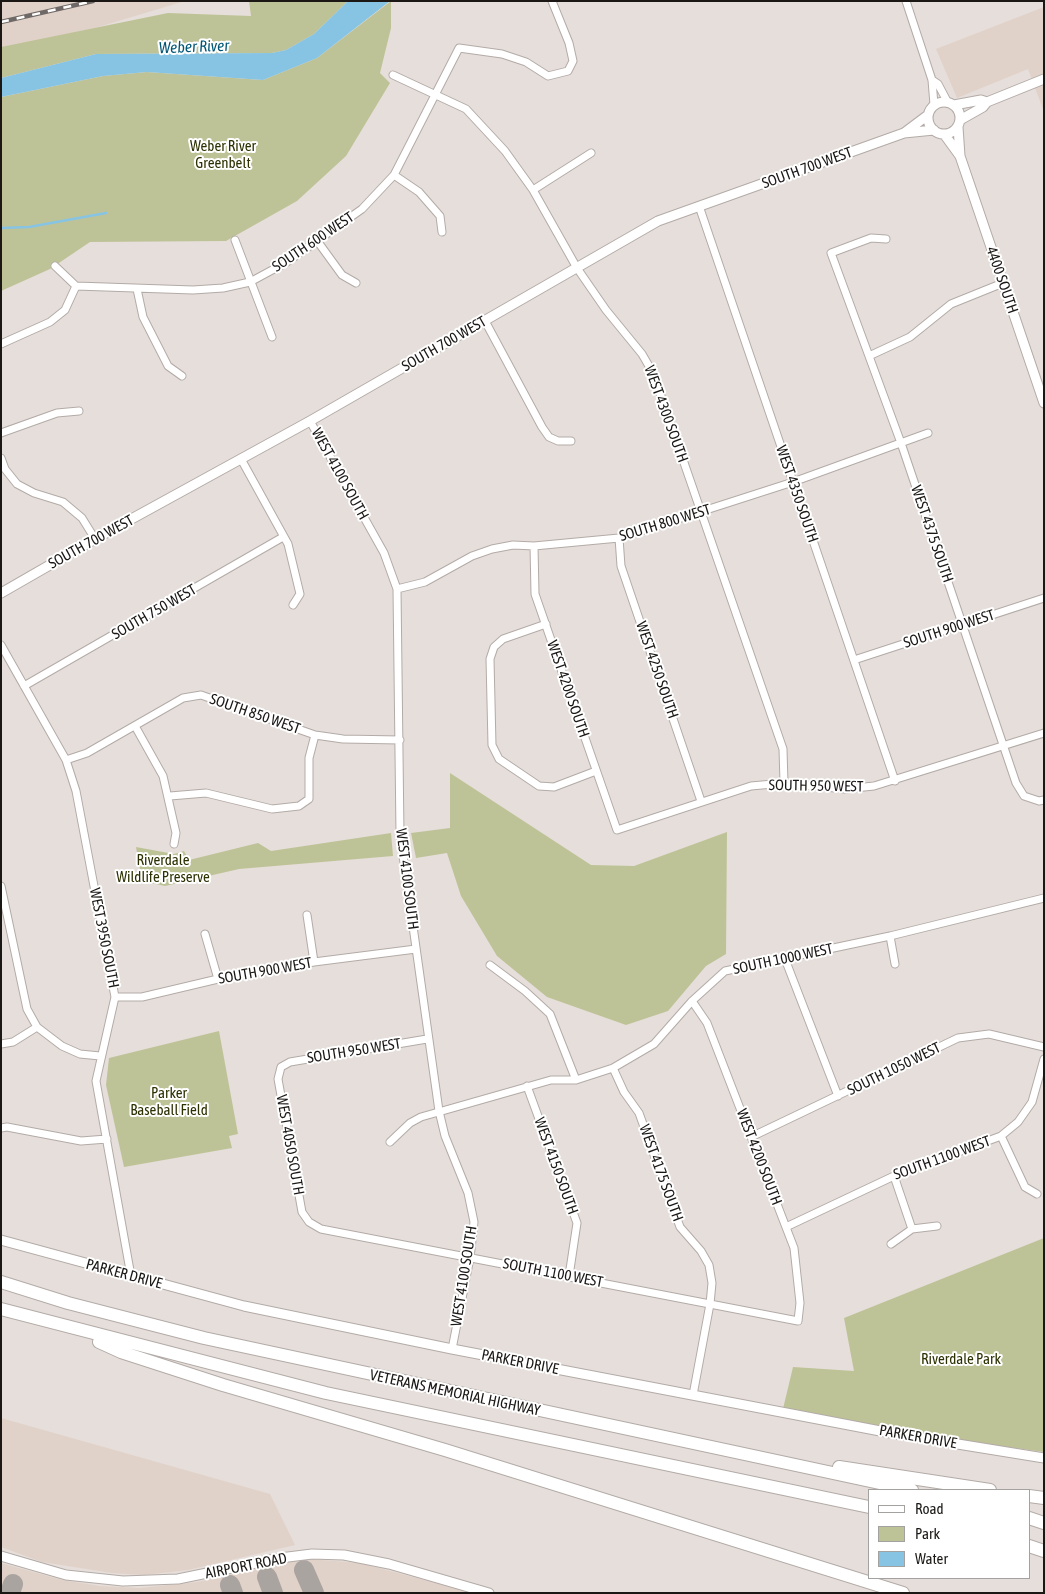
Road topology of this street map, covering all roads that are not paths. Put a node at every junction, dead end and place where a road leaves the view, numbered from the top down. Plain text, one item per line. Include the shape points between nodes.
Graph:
1 (552, 1) edge
2 (906, 1) edge
3 (393, 75) dead end
4 (1044, 79) edge
5 (932, 80) junction
6 (435, 94) junction
7 (987, 102) junction
8 (951, 103) junction
9 (934, 105) junction
10 (928, 115) junction
11 (959, 124) junction
12 (934, 130) junction
13 (904, 133) junction
14 (944, 134) junction
15 (591, 152) dead end
16 (960, 156) junction
17 (394, 175) junction
18 (533, 190) junction
19 (699, 206) junction
20 (442, 232) dead end
21 (886, 239) dead end
22 (235, 240) dead end
23 (318, 242) junction
24 (55, 266) dead end
25 (577, 268) junction
26 (250, 282) junction
27 (356, 283) dead end
28 (1003, 283) junction
29 (76, 286) junction
30 (137, 289) junction
31 (485, 321) junction
32 (272, 337) dead end
33 (1, 344) edge
34 (869, 356) junction
35 (182, 376) dead end
36 (1044, 403) edge
37 (79, 411) dead end
38 (310, 421) junction
39 (1, 433) edge
40 (928, 433) dead end
41 (571, 441) dead end
42 (901, 443) junction
43 (1, 458) edge
44 (241, 459) junction
45 (794, 482) junction
46 (701, 512) junction
47 (283, 537) junction
48 (619, 538) junction
49 (95, 539) junction
50 (534, 546) junction
51 (397, 589) junction
52 (1, 593) edge
53 (1044, 598) edge
54 (293, 605) dead end
55 (546, 624) junction
56 (962, 624) junction
57 (1, 645) edge
58 (854, 660) junction
59 (24, 686) junction
60 (135, 726) junction
61 (1044, 732) edge
62 (315, 735) junction
63 (400, 740) junction
64 (1003, 746) junction
65 (66, 760) junction
66 (596, 771) junction
67 (895, 781) junction
68 (784, 782) junction
69 (170, 796) junction
70 (1044, 800) edge
71 (701, 801) junction
72 (617, 830) joint
73 (174, 844) dead end
74 (1, 886) edge
75 (1044, 898) edge
76 (307, 915) dead end
77 (206, 934) dead end
78 (890, 936) junction
79 (416, 949) junction
80 (785, 958) junction
81 (314, 962) junction
82 (895, 964) dead end
83 (490, 965) dead end
84 (218, 978) junction
85 (115, 997) junction
86 (692, 1001) junction
87 (37, 1027) junction
88 (427, 1039) junction
89 (1, 1044) edge
90 (1044, 1047) edge
91 (100, 1056) junction
92 (1044, 1059) edge
93 (282, 1067) joint
94 (613, 1068) junction
95 (576, 1080) junction
96 (527, 1086) junction
97 (838, 1096) junction
98 (439, 1111) junction
99 (1, 1128) edge
100 (1001, 1136) junction
101 (751, 1137) junction
102 (107, 1139) junction
103 (390, 1142) dead end
104 (894, 1176) junction
105 (1037, 1194) dead end
106 (310, 1222) joint
107 (937, 1226) dead end
108 (786, 1227) junction
109 (912, 1229) junction
110 (1, 1240) edge
111 (892, 1244) dead end
112 (470, 1258) junction
113 (131, 1276) junction
114 (568, 1276) junction
115 (1, 1282) edge
116 (710, 1304) junction
117 (1, 1310) edge
118 (798, 1321) joint
119 (69, 1329) junction
120 (452, 1350) junction
121 (693, 1395) junction
122 (698, 1445) junction
123 (1044, 1458) edge
124 (907, 1489) edge
125 (984, 1489) edge
126 (1030, 1496) edge
127 (1044, 1498) edge
128 (868, 1507) edge
129 (1030, 1518) edge
130 (1044, 1523) edge
131 (1030, 1546) edge
132 (1044, 1551) edge
133 (1, 1556) edge
134 (489, 1593) edge
135 (903, 1593) edge

1 - 6 street, SOUTH 600 WEST via 569,43 573,61 568,71 548,76 526,62 502,54 459,48
2 - 5 street
3 - 6 street, WEST 4300 SOUTH
4 - 7 street
5 - 8 street
5 - 9 street
6 - 17 street, SOUTH 600 WEST
6 - 18 street, WEST 4300 SOUTH via 466,109 505,151
7 - 8 street
7 - 11 street
8 - 9 street
8 - 11 street via 961,114
9 - 10 street
10 - 12 street
10 - 13 street, SOUTH 700 WEST
11 - 14 street via 954,132
11 - 16 street
12 - 13 street, SOUTH 700 WEST
12 - 14 street
13 - 19 street, SOUTH 700 WEST
14 - 16 street
15 - 18 street
16 - 28 street, 4400 SOUTH
17 - 20 street via 424,198 440,216
17 - 23 street, SOUTH 600 WEST via 362,209
18 - 25 street, WEST 4300 SOUTH
19 - 25 street, SOUTH 700 WEST via 658,221
19 - 45 street, WEST 4350 SOUTH
21 - 34 street, WEST 4375 SOUTH via 871,238 831,253
22 - 26 street
23 - 26 street, SOUTH 600 WEST
23 - 27 street via 342,275
24 - 29 street
25 - 31 street, SOUTH 700 WEST
25 - 46 street, WEST 4300 SOUTH via 654,373
26 - 30 street, SOUTH 600 WEST via 194,290
26 - 32 street
28 - 34 street via 951,304 910,337
28 - 36 street, 4400 SOUTH
29 - 30 street, SOUTH 600 WEST
29 - 33 street via 65,310 50,322
30 - 35 street via 143,317 168,366
31 - 38 street, SOUTH 700 WEST
31 - 41 street via 542,427 558,441
34 - 42 street, WEST 4375 SOUTH
37 - 39 street via 57,413
38 - 44 street, SOUTH 700 WEST
38 - 51 street, WEST 4100 SOUTH via 384,553
40 - 42 street, SOUTH 800 WEST
42 - 45 street, SOUTH 800 WEST
42 - 56 street, WEST 4375 SOUTH
43 - 49 street via 17,484 63,502 82,518
44 - 47 street
44 - 49 street, SOUTH 700 WEST
45 - 46 street, SOUTH 800 WEST
45 - 58 street, WEST 4350 SOUTH
46 - 48 street, SOUTH 800 WEST
46 - 68 street, WEST 4300 SOUTH via 783,749
47 - 54 street via 288,544 300,594
47 - 59 street, SOUTH 750 WEST
48 - 50 street, SOUTH 800 WEST
48 - 71 street, WEST 4250 SOUTH via 621,566
49 - 52 street, SOUTH 700 WEST
50 - 51 street, SOUTH 800 WEST via 492,549 472,556 425,582
50 - 55 street, WEST 4200 SOUTH via 536,594
51 - 63 street, WEST 4100 SOUTH
53 - 56 street, SOUTH 900 WEST
55 - 66 street, WEST 4200 SOUTH
55 - 66 street via 503,639 494,646 490,659 492,745 499,759 540,786 554,787
56 - 58 street, SOUTH 900 WEST
56 - 64 street, WEST 4375 SOUTH
57 - 59 street, WEST 3950 SOUTH
58 - 67 street, WEST 4350 SOUTH
59 - 65 street, WEST 3950 SOUTH
60 - 62 street, SOUTH 850 WEST via 183,698 201,695
60 - 65 street, SOUTH 850 WEST via 87,753
60 - 69 street via 163,776
61 - 64 street, SOUTH 950 WEST
62 - 63 street, SOUTH 850 WEST
62 - 69 street via 309,758 309,799 299,806 265,808 206,793
63 - 79 street, WEST 4100 SOUTH via 400,834
64 - 67 street, SOUTH 950 WEST
64 - 70 street, WEST 4375 SOUTH via 1024,796
65 - 85 street, WEST 3950 SOUTH via 76,791
66 - 72 street, WEST 4200 SOUTH
67 - 68 street, SOUTH 950 WEST via 845,788
68 - 71 street, SOUTH 950 WEST via 751,786
69 - 73 street via 176,833
71 - 72 street, SOUTH 950 WEST
74 - 87 street via 27,1009
75 - 78 street, SOUTH 1000 WEST
76 - 81 street
77 - 84 street
78 - 80 street, SOUTH 1000 WEST
78 - 82 street
79 - 81 street, SOUTH 900 WEST
79 - 88 street, WEST 4100 SOUTH
80 - 86 street, SOUTH 1000 WEST via 725,971
80 - 97 street
81 - 84 street, SOUTH 900 WEST
83 - 95 street via 550,1014
84 - 85 street, SOUTH 900 WEST via 142,997
85 - 91 street, WEST 3950 SOUTH
86 - 94 street, SOUTH 1000 WEST via 654,1044
86 - 101 street, WEST 4200 SOUTH via 707,1023
87 - 89 street via 13,1042
87 - 91 street via 71,1050
88 - 93 street, SOUTH 950 WEST via 290,1062
88 - 98 street, WEST 4100 SOUTH
90 - 97 street, SOUTH 1050 WEST via 990,1034 958,1038
91 - 102 street, WEST 3950 SOUTH via 96,1081
92 - 100 street, SOUTH 1100 WEST via 1032,1102 1018,1122
93 - 106 street, WEST 4050 SOUTH via 278,1079 302,1212
94 - 95 street, SOUTH 1000 WEST
94 - 116 street, WEST 4175 SOUTH via 639,1113 680,1227 709,1265 712,1283
95 - 96 street, SOUTH 1000 WEST via 551,1080
96 - 98 street, SOUTH 1000 WEST
96 - 114 street, WEST 4150 SOUTH via 578,1223
97 - 101 street, SOUTH 1050 WEST
98 - 103 street, SOUTH 1000 WEST via 410,1123
98 - 112 street, WEST 4100 SOUTH via 445,1136 468,1194 474,1222
99 - 102 street via 81,1141
100 - 104 street, SOUTH 1100 WEST
100 - 105 street via 1025,1187
101 - 108 street, WEST 4200 SOUTH
102 - 113 street, WEST 3950 SOUTH
104 - 108 street, SOUTH 1100 WEST
104 - 109 street
106 - 112 street, SOUTH 1100 WEST via 321,1229
107 - 109 street
108 - 118 street, WEST 4200 SOUTH via 794,1248 800,1302
109 - 111 street
110 - 113 street, PARKER DRIVE
112 - 114 street, SOUTH 1100 WEST
112 - 120 street, WEST 4100 SOUTH
113 - 120 street, PARKER DRIVE via 244,1306
114 - 116 street, SOUTH 1100 WEST
115 - 122 highway, VETERANS MEMORIAL HIGHWAY via 204,1338
116 - 118 street, SOUTH 1100 WEST
116 - 121 street, WEST 4175 SOUTH
117 - 119 highway, VETERANS MEMORIAL HIGHWAY
119 - 128 highway, VETERANS MEMORIAL HIGHWAY via 326,1393
119 - 135 highway via 121,1352 172,1369
120 - 121 street, PARKER DRIVE
121 - 123 street, PARKER DRIVE via 896,1434
122 - 124 highway, VETERANS MEMORIAL HIGHWAY
122 - 125 highway
126 - 127 highway
129 - 130 highway
131 - 132 highway
133 - 134 street, AIRPORT ROAD via 66,1575 123,1581 178,1579 312,1554 344,1555 389,1564

